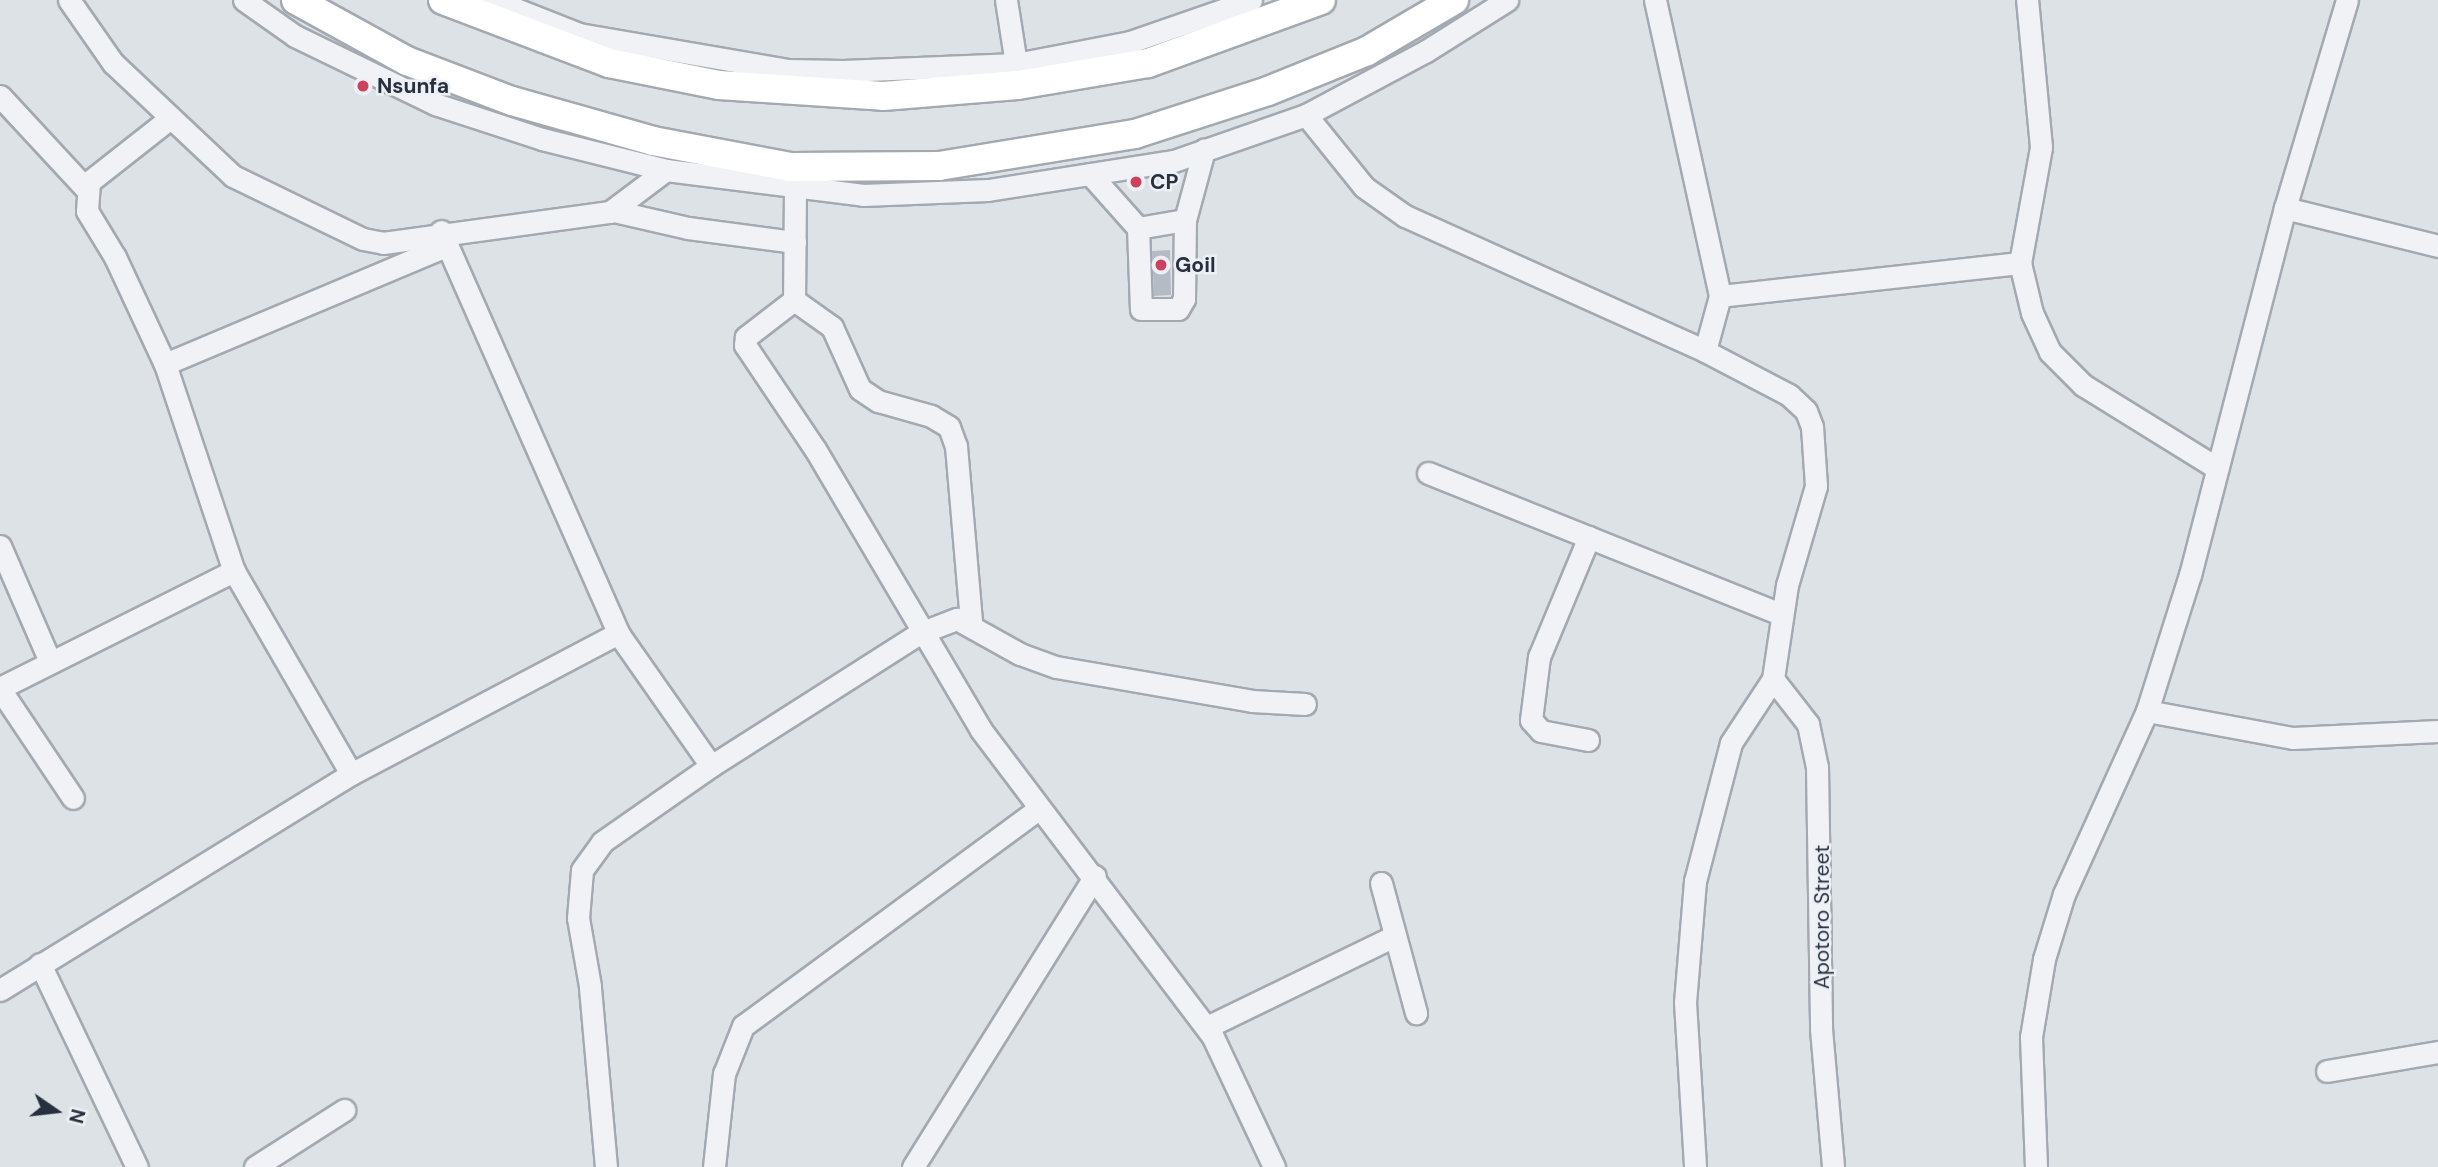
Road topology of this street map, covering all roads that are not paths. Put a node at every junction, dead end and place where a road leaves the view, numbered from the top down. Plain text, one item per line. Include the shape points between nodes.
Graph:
1 (69, 0) edge
2 (244, 0) edge
3 (296, 0) edge
4 (443, 0) edge
5 (493, 0) edge
6 (1006, 0) edge
7 (1251, 0) edge
8 (1321, 0) edge
9 (1454, 0) edge
10 (1507, 0) edge
11 (1654, 0) edge
12 (2027, 0) edge
13 (2347, 0) edge
14 (1016, 64) junction
15 (0, 96) edge
16 (1306, 115) junction
17 (169, 119) junction
18 (1204, 150) junction
19 (666, 170) junction
20 (1090, 174) junction
21 (86, 189) junction
22 (796, 189) junction
23 (2285, 208) junction
24 (614, 211) junction
25 (1185, 220) junction
26 (1138, 228) junction
27 (444, 239) junction
28 (795, 242) junction
29 (2438, 246) edge
30 (2020, 262) junction
31 (1720, 296) junction
32 (794, 300) junction
33 (1705, 351) junction
34 (165, 364) junction
35 (2217, 468) junction
36 (1428, 473) dead end
37 (1588, 537) junction
38 (0, 546) edge
39 (234, 570) junction
40 (1782, 614) junction
41 (971, 622) junction
42 (618, 633) junction
43 (920, 633) junction
44 (49, 659) junction
45 (1773, 679) junction
46 (0, 689) edge
47 (1305, 704) dead end
48 (2147, 711) junction
49 (2438, 731) edge
50 (1588, 740) dead end
51 (711, 766) junction
52 (351, 774) junction
53 (73, 798) dead end
54 (1040, 808) junction
55 (1095, 876) junction
56 (1381, 883) dead end
57 (1394, 936) junction
58 (40, 964) junction
59 (0, 989) edge
60 (1416, 1013) dead end
61 (1207, 1027) junction
62 (2438, 1052) edge
63 (2327, 1071) dead end
64 (344, 1110) dead end
65 (137, 1167) edge
66 (255, 1167) edge
67 (606, 1167) edge
68 (714, 1167) edge
69 (913, 1167) edge
70 (1274, 1167) edge
71 (1695, 1167) edge
72 (1833, 1167) edge
73 (2036, 1167) edge

1 - 17 street via 113,63
2 - 19 street via 295,36 435,104
3 - 9 main road via 407,61 512,101 653,141 791,167 939,166 1135,134 1268,91 1367,51
4 - 8 main road via 609,63 719,85 883,96 1018,85 1148,63
5 - 14 street via 579,34 788,70
6 - 14 street
7 - 14 street via 1130,41
10 - 16 street via 1426,51
11 - 31 street
12 - 30 street via 2041,147
13 - 23 street
15 - 21 street
16 - 18 street
16 - 33 street via 1364,187 1405,216
17 - 21 street
17 - 27 street via 240,180 363,239 383,243
18 - 20 street via 1174,161
18 - 25 street
19 - 22 street
19 - 24 street
20 - 22 street via 988,190 863,195
20 - 26 street
21 - 34 street via 87,211 116,257
22 - 28 street
23 - 29 street
23 - 35 street
24 - 27 street
24 - 28 street via 688,228
25 - 26 street
25 - 26 street via 1184,299 1178,309 1141,309
27 - 34 street
27 - 42 street
28 - 32 street
30 - 31 street
30 - 35 street via 2032,313 2050,352 2083,385
31 - 33 street
32 - 41 street via 832,327 860,389 878,401 931,416 948,427 956,446
32 - 43 street via 746,337 745,345 815,449
33 - 40 street via 1789,395 1812,427 1816,486
34 - 39 street
35 - 48 street
36 - 37 street
37 - 40 street
37 - 50 street via 1539,657 1531,720 1541,731
38 - 44 street
39 - 44 street
39 - 52 street
40 - 45 street
41 - 43 street via 957,619
41 - 47 street via 1020,654 1056,667 1252,701
42 - 51 street
42 - 52 street
43 - 51 street
43 - 54 street
44 - 46 street
45 - 71 street via 1731,743 1695,881 1685,1002
45 - 72 street, Apotoro Street via 1808,724 1818,767 1821,1029
46 - 53 street
48 - 49 street via 2293,737
48 - 73 street via 2064,894 2044,959 2031,1037
51 - 67 street via 602,842 582,870 578,918 590,986
52 - 58 street
54 - 55 street
54 - 68 street via 743,1026 724,1074
55 - 61 street
55 - 69 street
56 - 57 street
57 - 60 street
57 - 61 street
58 - 59 street
58 - 65 street
61 - 70 street
62 - 63 street
64 - 66 street

